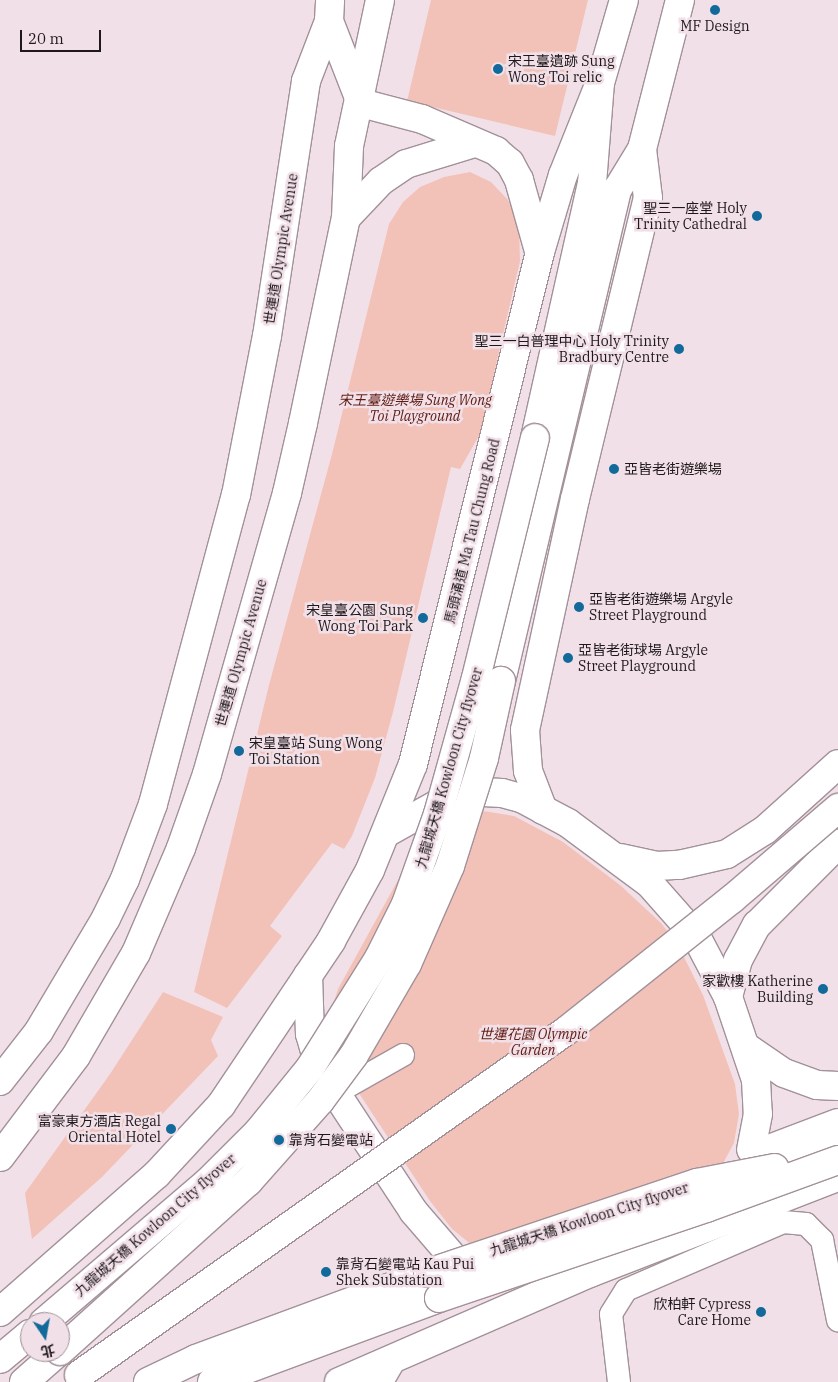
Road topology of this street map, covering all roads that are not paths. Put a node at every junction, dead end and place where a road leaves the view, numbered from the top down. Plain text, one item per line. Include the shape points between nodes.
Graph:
1 (380, 0) edge
2 (624, 0) edge
3 (680, 0) edge
4 (330, 11) edge
5 (600, 83) junction
6 (361, 103) junction
7 (474, 143) junction
8 (642, 149) junction
9 (346, 218) junction
10 (540, 252) junction
11 (547, 441) junction
12 (838, 764) edge
13 (838, 808) edge
14 (543, 810) junction
15 (386, 832) junction
16 (838, 844) edge
17 (613, 857) junction
18 (308, 975) junction
19 (728, 997) junction
20 (746, 1047) junction
21 (403, 1055) dead end
22 (0, 1081) edge
23 (838, 1086) edge
24 (336, 1094) junction
25 (838, 1123) edge
26 (838, 1144) edge
27 (751, 1149) dead end
28 (0, 1157) edge
29 (838, 1160) edge
30 (838, 1177) edge
31 (697, 1184) junction
32 (452, 1256) dead end
33 (0, 1312) edge
34 (56, 1312) edge
35 (838, 1320) edge
36 (70, 1341) edge
37 (20, 1343) edge
38 (396, 1358) junction
39 (0, 1360) edge
40 (47, 1362) edge
41 (74, 1380) edge
42 (24, 1382) edge
43 (148, 1382) edge
44 (212, 1382) edge
45 (339, 1382) edge
46 (382, 1382) edge
47 (619, 1382) edge

1 - 6 main road, 世運道 Olympic Avenue
2 - 5 main road, 馬頭涌道 Ma Tau Chung Road
3 - 8 main road
4 - 6 main road
4 - 22 main road, 世運道 Olympic Avenue via 306,82 270,316 242,466 153,804 125,879 106,918 39,1031
5 - 10 main road, 馬頭涌道 Ma Tau Chung Road via 564,175
5 - 11 main road, 九龍城天橋 Kowloon City flyover via 592,184
6 - 7 main road via 422,120
6 - 9 main road, 世運道 Olympic Avenue via 346,169
7 - 9 main road via 406,164 381,181
7 - 10 main road via 496,151 510,163 526,201
8 - 11 main road, 九龍城天橋 Kowloon City flyover via 617,190
8 - 14 main road via 648,198 574,499 526,730 528,771
9 - 28 main road, 世運道 Olympic Avenue via 287,493 207,774 184,840 136,954 76,1056
10 - 15 main road, 馬頭涌道 Ma Tau Chung Road via 425,722 413,764
11 - 34 main road, 九龍城天橋 Kowloon City flyover, bridge via 438,814 406,904 379,958 310,1068 258,1132 207,1183
11 - 36 main road, 九龍城天橋 Kowloon City flyover, bridge via 484,758 467,818 429,918 388,998 348,1062 284,1144 217,1212
12 - 17 main road via 765,830 727,854 679,865 657,866
13 - 41 main road, bridge via 566,1031
14 - 15 main road via 521,798 502,793 464,794 445,800
14 - 17 main road via 591,838
15 - 18 main road, 馬頭涌道 Ma Tau Chung Road via 352,906
16 - 19 main road via 757,926 738,960
17 - 19 main road via 650,884 682,918 708,955
18 - 24 main road via 313,1052
18 - 33 main road, 馬頭涌道 Ma Tau Chung Road via 222,1105 157,1174
19 - 20 main road
20 - 23 main road via 784,1073 817,1085
20 - 27 main road via 758,1097
21 - 24 street
24 - 32 main road via 414,1212
25 - 31 main road, bridge via 769,1149
26 - 31 main road, 九龍城天橋 Kowloon City flyover, bridge via 775,1168
29 - 44 main road, 九龍城天橋 Kowloon City flyover, bridge via 297,1348
30 - 38 main road via 590,1274
31 - 43 main road, 九龍城天橋 Kowloon City flyover, bridge via 348,1300 196,1359
35 - 47 street via 822,1240 806,1224 795,1221 773,1226 626,1290 611,1314
37 - 39 main road
38 - 45 main road
38 - 46 street
40 - 42 main road, 九龍城天橋 Kowloon City flyover

